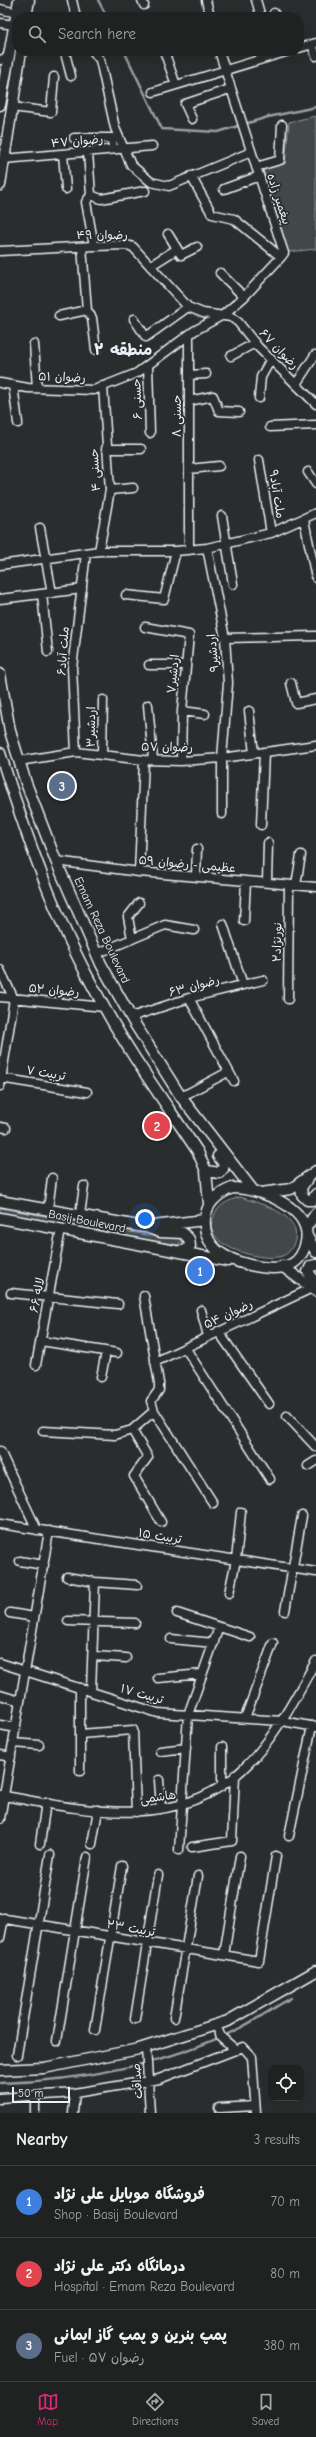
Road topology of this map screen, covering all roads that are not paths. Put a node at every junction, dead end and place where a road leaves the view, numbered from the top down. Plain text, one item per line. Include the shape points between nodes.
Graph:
1 (19, 0) edge
2 (29, 0) edge
3 (72, 0) edge
4 (206, 0) edge
5 (256, 0) edge
6 (0, 9) edge
7 (12, 12) edge
8 (21, 12) edge
9 (23, 12) edge
10 (75, 12) edge
11 (209, 12) edge
12 (260, 12) edge
13 (0, 23) edge
14 (12, 25) edge
15 (12, 34) edge
16 (314, 43) edge
17 (304, 46) edge
18 (20, 56) edge
19 (66, 56) edge
20 (97, 56) edge
21 (166, 56) edge
22 (220, 56) edge
23 (272, 56) edge
24 (316, 56) edge
25 (4, 59) edge
26 (224, 71) junction
27 (71, 76) dead end
28 (54, 77) dead end
29 (176, 85) junction
30 (230, 89) junction
31 (1, 90) edge
32 (153, 92) dead end
33 (0, 105) edge
34 (12, 107) junction
35 (192, 119) dead end
36 (282, 125) dead end
37 (74, 138) dead end
38 (152, 146) dead end
39 (124, 148) junction
40 (113, 149) junction
41 (88, 152) junction
42 (251, 152) junction
43 (63, 154) junction
44 (4, 159) junction
45 (256, 167) junction
46 (191, 176) junction
47 (259, 176) junction
48 (0, 185) edge
49 (66, 189) dead end
50 (224, 189) dead end
51 (145, 191) dead end
52 (91, 195) junction
53 (168, 234) dead end
54 (94, 246) junction
55 (197, 246) dead end
56 (82, 247) junction
57 (177, 249) junction
58 (0, 251) edge
59 (281, 257) junction
60 (150, 266) junction
61 (220, 273) dead end
62 (244, 297) junction
63 (188, 307) junction
64 (87, 310) junction
65 (223, 315) junction
66 (59, 316) dead end
67 (134, 319) dead end
68 (188, 336) junction
69 (255, 343) junction
70 (34, 344) dead end
71 (96, 350) dead end
72 (315, 355) edge
73 (231, 356) dead end
74 (271, 359) junction
75 (148, 365) junction
76 (206, 374) dead end
77 (189, 376) junction
78 (0, 382) edge
79 (296, 384) junction
80 (13, 385) junction
81 (103, 386) junction
82 (37, 388) junction
83 (259, 398) dead end
84 (189, 401) junction
85 (316, 404) edge
86 (239, 412) dead end
87 (18, 423) dead end
88 (316, 425) edge
89 (270, 427) dead end
90 (150, 433) dead end
91 (106, 449) junction
92 (141, 449) dead end
93 (259, 460) dead end
94 (219, 466) dead end
95 (189, 469) junction
96 (308, 472) dead end
97 (316, 484) edge
98 (133, 488) dead end
99 (110, 490) junction
100 (316, 513) edge
101 (222, 516) dead end
102 (304, 520) junction
103 (40, 528) dead end
104 (271, 533) junction
105 (227, 544) junction
106 (207, 548) junction
107 (189, 550) junction
108 (99, 551) junction
109 (176, 552) junction
110 (86, 553) junction
111 (46, 559) junction
112 (0, 565) edge
113 (316, 578) edge
114 (233, 584) dead end
115 (82, 589) junction
116 (52, 593) junction
117 (42, 594) junction
118 (126, 595) dead end
119 (0, 599) edge
120 (145, 627) dead end
121 (316, 636) edge
122 (225, 638) junction
123 (48, 652) dead end
124 (149, 665) dead end
125 (186, 665) junction
126 (0, 674) edge
127 (291, 683) dead end
128 (316, 699) edge
129 (103, 700) dead end
130 (148, 705) dead end
131 (182, 711) junction
132 (249, 711) dead end
133 (205, 714) dead end
134 (316, 745) edge
135 (76, 752) junction
136 (264, 752) junction
137 (0, 753) edge
138 (254, 753) junction
139 (102, 754) junction
140 (153, 758) junction
141 (222, 758) junction
142 (144, 760) junction
143 (19, 761) junction
144 (181, 761) junction
145 (222, 814) dead end
146 (261, 826) dead end
147 (268, 843) dead end
148 (197, 848) dead end
149 (301, 855) dead end
150 (56, 861) junction
151 (139, 872) junction
152 (196, 876) junction
153 (246, 881) junction
154 (267, 882) junction
155 (293, 885) junction
156 (316, 887) edge
157 (138, 903) dead end
158 (244, 921) dead end
159 (223, 924) dead end
160 (194, 930) dead end
161 (132, 939) junction
162 (96, 954) junction
163 (0, 970) edge
164 (263, 980) dead end
165 (243, 985) junction
166 (1, 997) edge
167 (189, 998) junction
168 (14, 999) junction
169 (288, 999) dead end
170 (104, 1007) junction
171 (131, 1017) junction
172 (228, 1072) junction
173 (0, 1081) edge
174 (234, 1081) dead end
175 (87, 1092) dead end
176 (181, 1097) junction
177 (173, 1115) junction
178 (161, 1122) dead end
179 (206, 1171) junction
180 (316, 1171) edge
181 (52, 1178) dead end
182 (307, 1179) junction
183 (84, 1186) dead end
184 (256, 1191) junction
185 (316, 1194) edge
186 (0, 1201) edge
187 (209, 1204) junction
188 (48, 1209) junction
189 (316, 1213) edge
190 (80, 1215) junction
191 (0, 1218) edge
192 (205, 1220) junction
193 (144, 1227) junction
194 (61, 1229) junction
195 (307, 1232) junction
196 (177, 1251) junction
197 (316, 1252) edge
198 (240, 1263) junction
199 (316, 1265) edge
200 (282, 1266) junction
201 (315, 1287) edge
202 (11, 1293) dead end
203 (144, 1296) dead end
204 (49, 1297) junction
205 (118, 1304) dead end
206 (201, 1310) dead end
207 (218, 1330) junction
208 (208, 1336) junction
209 (40, 1341) junction
210 (186, 1349) junction
211 (106, 1352) junction
212 (117, 1353) dead end
213 (154, 1362) junction
214 (36, 1365) dead end
215 (101, 1378) dead end
216 (269, 1404) dead end
217 (154, 1411) junction
218 (287, 1416) dead end
219 (132, 1430) junction
220 (43, 1432) dead end
221 (316, 1447) edge
222 (0, 1451) edge
223 (316, 1461) edge
224 (308, 1466) dead end
225 (270, 1479) dead end
226 (213, 1503) dead end
227 (242, 1512) dead end
228 (302, 1516) dead end
229 (161, 1522) dead end
230 (0, 1524) edge
231 (37, 1530) junction
232 (49, 1532) junction
233 (236, 1560) junction
234 (20, 1561) dead end
235 (44, 1565) junction
236 (293, 1569) junction
237 (316, 1572) edge
238 (67, 1577) dead end
239 (95, 1582) junction
240 (137, 1585) dead end
241 (229, 1593) dead end
242 (285, 1611) dead end
243 (10, 1613) dead end
244 (177, 1613) dead end
245 (34, 1617) junction
246 (68, 1621) dead end
247 (94, 1622) junction
248 (135, 1623) dead end
249 (219, 1627) junction
250 (250, 1637) dead end
251 (171, 1640) dead end
252 (214, 1643) junction
253 (273, 1643) dead end
254 (93, 1656) junction
255 (126, 1658) dead end
256 (316, 1661) edge
257 (0, 1663) edge
258 (25, 1671) junction
259 (202, 1674) junction
260 (158, 1678) dead end
261 (80, 1688) junction
262 (91, 1692) junction
263 (0, 1695) edge
264 (20, 1701) junction
265 (188, 1715) junction
266 (245, 1718) junction
267 (282, 1721) junction
268 (0, 1725) edge
269 (314, 1726) edge
270 (16, 1728) junction
271 (80, 1734) junction
272 (13, 1743) junction
273 (39, 1745) dead end
274 (222, 1747) dead end
275 (186, 1748) junction
276 (160, 1751) dead end
277 (0, 1755) edge
278 (10, 1757) junction
279 (80, 1771) dead end
280 (235, 1775) junction
281 (159, 1780) dead end
282 (222, 1786) junction
283 (2, 1795) edge
284 (46, 1802) junction
285 (182, 1806) junction
286 (161, 1809) junction
287 (98, 1810) junction
288 (136, 1812) junction
289 (0, 1819) edge
290 (290, 1836) dead end
291 (40, 1844) dead end
292 (92, 1844) dead end
293 (192, 1846) dead end
294 (179, 1850) dead end
295 (50, 1855) dead end
296 (240, 1856) dead end
297 (276, 1856) dead end
298 (87, 1857) dead end
299 (122, 1866) dead end
300 (158, 1875) dead end
301 (198, 1876) dead end
302 (2, 1918) edge
303 (38, 1924) junction
304 (75, 1930) junction
305 (110, 1936) junction
306 (0, 1938) edge
307 (147, 1942) junction
308 (186, 1949) junction
309 (224, 1956) junction
310 (316, 1971) edge
311 (174, 2018) dead end
312 (135, 2019) dead end
313 (216, 2025) junction
314 (95, 2030) dead end
315 (57, 2041) dead end
316 (146, 2047) junction
317 (236, 2050) junction
318 (17, 2055) dead end
319 (0, 2070) edge
320 (149, 2080) junction
321 (75, 2093) junction
322 (35, 2096) junction
323 (0, 2098) edge
324 (218, 2108) dead end
325 (256, 2110) edge
326 (35, 2113) edge
327 (73, 2113) edge
328 (150, 2113) edge

1 - 8 main road
2 - 9 main road
3 - 10 street
4 - 11 street
5 - 12 street
6 - 7 street
13 - 14 street
15 - 25 main road
16 - 17 street
16 - 24 street
18 - 34 main road
19 - 27 street
20 - 39 street via 100,60 115,128
21 - 29 street
22 - 26 street, پیغمبر زاده
23 - 26 street
25 - 31 main road
26 - 29 street
26 - 30 street, پیغمبر زاده
28 - 34 street via 51,112
29 - 32 street
30 - 35 street via 185,104
30 - 42 street, پیغمبر زاده
31 - 33 main road
34 - 44 main road
36 - 45 street via 280,160
37 - 40 street via 112,138
38 - 39 street, رضوان ۴۷
39 - 40 street, رضوان ۴۷
39 - 46 street via 131,164 151,182 169,186
40 - 41 street, رضوان ۴۷
41 - 43 street, رضوان ۴۷
41 - 52 street
42 - 45 street, پیغمبر زاده
42 - 46 street
43 - 44 street, رضوان ۴۷
43 - 49 street
44 - 48 main road
45 - 47 street, پیغمبر زاده
46 - 59 street via 212,214 234,219
47 - 50 street
47 - 59 street, پیغمبر زاده via 284,253
51 - 52 street via 100,200
52 - 54 street via 86,202
53 - 57 street
54 - 56 street, رضوان ۴۹
54 - 60 street, رضوان ۴۹ via 133,247
55 - 57 street via 181,255
56 - 58 street, رضوان ۴۹
56 - 64 street
57 - 60 street
59 - 62 street
60 - 63 street, رضوان ۴۹
61 - 62 street
62 - 65 street
63 - 65 street, رضوان ۴۹ via 203,313
63 - 67 street via 146,337
64 - 66 street
64 - 71 street via 92,318
65 - 68 street, رضوان ۵۱
65 - 69 street, رضوان ۶۷ via 231,316 238,322
68 - 75 street, رضوان ۵۱
68 - 77 street, حسنی ۸
69 - 73 street
69 - 74 street, رضوان ۶۷
70 - 82 street
72 - 79 street
74 - 79 street, رضوان ۶۷
74 - 83 street via 260,377
75 - 81 street, رضوان ۵۱ via 137,373
75 - 90 street, حسنی ۶
76 - 77 street
77 - 84 street, حسنی ۸
78 - 80 street, رضوان ۵۱
79 - 85 street, رضوان ۶۷
80 - 82 street, رضوان ۵۱
80 - 87 street
81 - 82 street, رضوان ۵۱ via 94,390
81 - 91 street, حسنی ۴
84 - 86 street via 213,396 219,411
84 - 95 street, حسنی ۸
88 - 89 street
91 - 92 street
91 - 99 street, حسنی ۴
93 - 104 street, ملت آباد۹
94 - 95 street
95 - 107 street, حسنی ۸
96 - 97 street
98 - 99 street
99 - 108 street, حسنی ۴
100 - 102 street
101 - 105 street
102 - 104 street
102 - 113 street
103 - 111 street
104 - 105 street
105 - 106 street
105 - 114 street
106 - 107 street
106 - 122 street, اردشیر۹
107 - 109 street
108 - 109 street
108 - 110 street
109 - 118 street via 164,599
110 - 111 street
110 - 115 street, ملت آباد۶
111 - 112 street
111 - 116 street
115 - 116 street
115 - 135 street, ملت آباد۶ via 72,668
116 - 117 street
117 - 119 street
117 - 123 street
120 - 125 street, اردشیر۷ via 189,634
121 - 122 street
122 - 141 street, اردشیر۹ via 228,683
124 - 125 street
125 - 131 street, اردشیر۷
126 - 143 main road, Emam Reza Boulevard via 10,731
127 - 128 street via 296,703
129 - 139 street, اردشیر۳
130 - 140 street
131 - 133 street
131 - 144 street, اردشیر۷
132 - 138 street
134 - 136 street, رضوان ۵۷
135 - 139 street, رضوان ۵۷
135 - 143 street, رضوان ۵۷
136 - 138 street, رضوان ۵۷
136 - 146 street
137 - 170 main road via 46,883 76,953
138 - 141 street, رضوان ۵۷
139 - 142 street, رضوان ۵۷
140 - 142 street, رضوان ۵۷
140 - 144 street, رضوان ۵۷
141 - 144 street, رضوان ۵۷
141 - 145 street, اردشیر۹
142 - 151 street
143 - 150 main road, Emam Reza Boulevard
147 - 154 street
148 - 152 street
149 - 155 street, نورنژاد۲
150 - 151 street, عظیمی - رضوان ۵۹
150 - 162 main road, Emam Reza Boulevard
151 - 152 street, عظیمی - رضوان ۵۹
152 - 153 street, عظیمی - رضوان ۵۹
153 - 154 street, عظیمی - رضوان ۵۹
153 - 158 street
154 - 155 street, عظیمی - رضوان ۵۹
155 - 156 street, عظیمی - رضوان ۵۹
155 - 169 street, نورنژاد۲
157 - 161 street via 128,917
159 - 165 street
160 - 161 street via 165,925
161 - 162 street
162 - 171 main road, Emam Reza Boulevard
163 - 168 street
164 - 165 street, رضوان ۶۳
165 - 167 street, رضوان ۶۳
166 - 168 street, رضوان ۵۲
167 - 171 street, رضوان ۶۳
167 - 172 street
168 - 170 street, رضوان ۵۲
168 - 173 street
170 - 177 main road
171 - 176 main road, Emam Reza Boulevard
172 - 174 street
172 - 176 street
173 - 175 street, تربیت ۷
176 - 179 main road via 196,1126 224,1164 223,1170 219,1173
176 - 184 main road, Emam Reza Boulevard
177 - 178 street
177 - 179 main road via 198,1152
179 - 187 main road
180 - 182 main road
181 - 188 street
182 - 184 main road via 291,1189
182 - 185 main road via 301,1188 302,1194 308,1200 312,1200
183 - 190 street
184 - 187 main road via 232,1188
184 - 195 main road via 290,1206 302,1220
186 - 188 main road, Basij Boulevard
187 - 192 main road
188 - 190 main road, Basij Boulevard
189 - 195 main road
190 - 193 main road, Basij Boulevard
191 - 194 main road, Basij Boulevard
192 - 193 main road, Basij Boulevard
192 - 198 main road via 207,1237 213,1247
193 - 196 main road via 160,1232 184,1233 189,1239 190,1246 185,1251
194 - 196 main road, Basij Boulevard
194 - 204 street, لاله ۶۶
195 - 197 main road
195 - 200 main road via 305,1249 299,1259
196 - 198 main road, Basij Boulevard
198 - 200 main road via 264,1267
199 - 201 main road via 311,1266 308,1272
200 - 201 main road
201 - 207 street, رضوان ۵۴
202 - 204 street
203 - 213 street
204 - 205 street
204 - 209 street, لاله ۶۶
206 - 208 street
207 - 208 street, رضوان ۵۴
207 - 216 street
208 - 210 street, رضوان ۵۴
209 - 211 street
209 - 214 street, لاله ۶۶
210 - 213 street, رضوان ۵۴
210 - 225 street
211 - 212 street
211 - 215 street
213 - 217 street via 160,1383 159,1390 151,1401
217 - 219 street
217 - 226 street
218 - 221 street
219 - 220 street via 115,1435
219 - 229 street via 148,1457 134,1476
222 - 231 street
223 - 224 street
227 - 233 street
228 - 236 street
230 - 231 street, تربیت ۱۵
231 - 232 street, تربیت ۱۵
232 - 233 street, تربیت ۱۵
232 - 235 street
233 - 236 street, تربیت ۱۵
233 - 241 street
234 - 235 street
235 - 245 street
236 - 237 street, تربیت ۱۵
236 - 242 street
238 - 239 street
239 - 240 street
239 - 247 street
243 - 245 street
244 - 249 street
245 - 258 street
246 - 247 street
247 - 248 street
247 - 254 street
249 - 250 street
249 - 252 street
251 - 252 street
252 - 259 street
253 - 266 street
254 - 255 street
254 - 262 street
256 - 267 street, هاشمی
257 - 258 street, تربیت ۱۷
258 - 261 street, تربیت ۱۷
258 - 264 street
259 - 260 street
259 - 265 street
261 - 262 street, تربیت ۱۷
261 - 271 street
262 - 265 street, تربیت ۱۷ via 158,1713
263 - 264 street
264 - 270 street
265 - 266 street, تربیت ۱۷
265 - 275 street
266 - 267 street, تربیت ۱۷
267 - 269 street, تربیت ۱۷
267 - 280 street, هاشمی via 244,1769
268 - 270 street
269 - 290 street
270 - 272 street
271 - 279 street
271 - 288 street via 133,1730
272 - 273 street
272 - 278 street
274 - 282 street
275 - 276 street
275 - 285 street
277 - 278 street
278 - 283 street
280 - 282 street, هاشمی
280 - 293 street via 232,1841
281 - 286 street
282 - 285 street, هاشمی
283 - 284 street, هاشمی
283 - 289 street
284 - 287 street, هاشمی
284 - 291 street
285 - 286 street, هاشمی
285 - 294 street
286 - 288 street, هاشمی
287 - 288 street, هاشمی
287 - 292 street
295 - 303 street
296 - 309 street
297 - 309 street, تربیت ۲۳ via 259,1961
298 - 304 street
299 - 305 street
300 - 307 street
301 - 308 street
302 - 303 street, تربیت ۲۳
302 - 306 street
303 - 304 street, تربیت ۲۳
303 - 318 street
304 - 305 street, تربیت ۲۳
304 - 315 street
305 - 307 street, تربیت ۲۳
305 - 314 street
307 - 308 street, تربیت ۲۳
307 - 312 street
308 - 309 street, تربیت ۲۳
308 - 311 street
310 - 313 main road via 228,2021
313 - 316 main road
313 - 317 street via 221,2037
316 - 319 main road via 44,2068
316 - 320 street, صداقت
317 - 320 street via 159,2079
317 - 325 street via 243,2047 252,2056
320 - 321 street
320 - 328 street, صداقت
321 - 322 street
321 - 327 street
322 - 323 street
322 - 326 street
324 - 325 street

